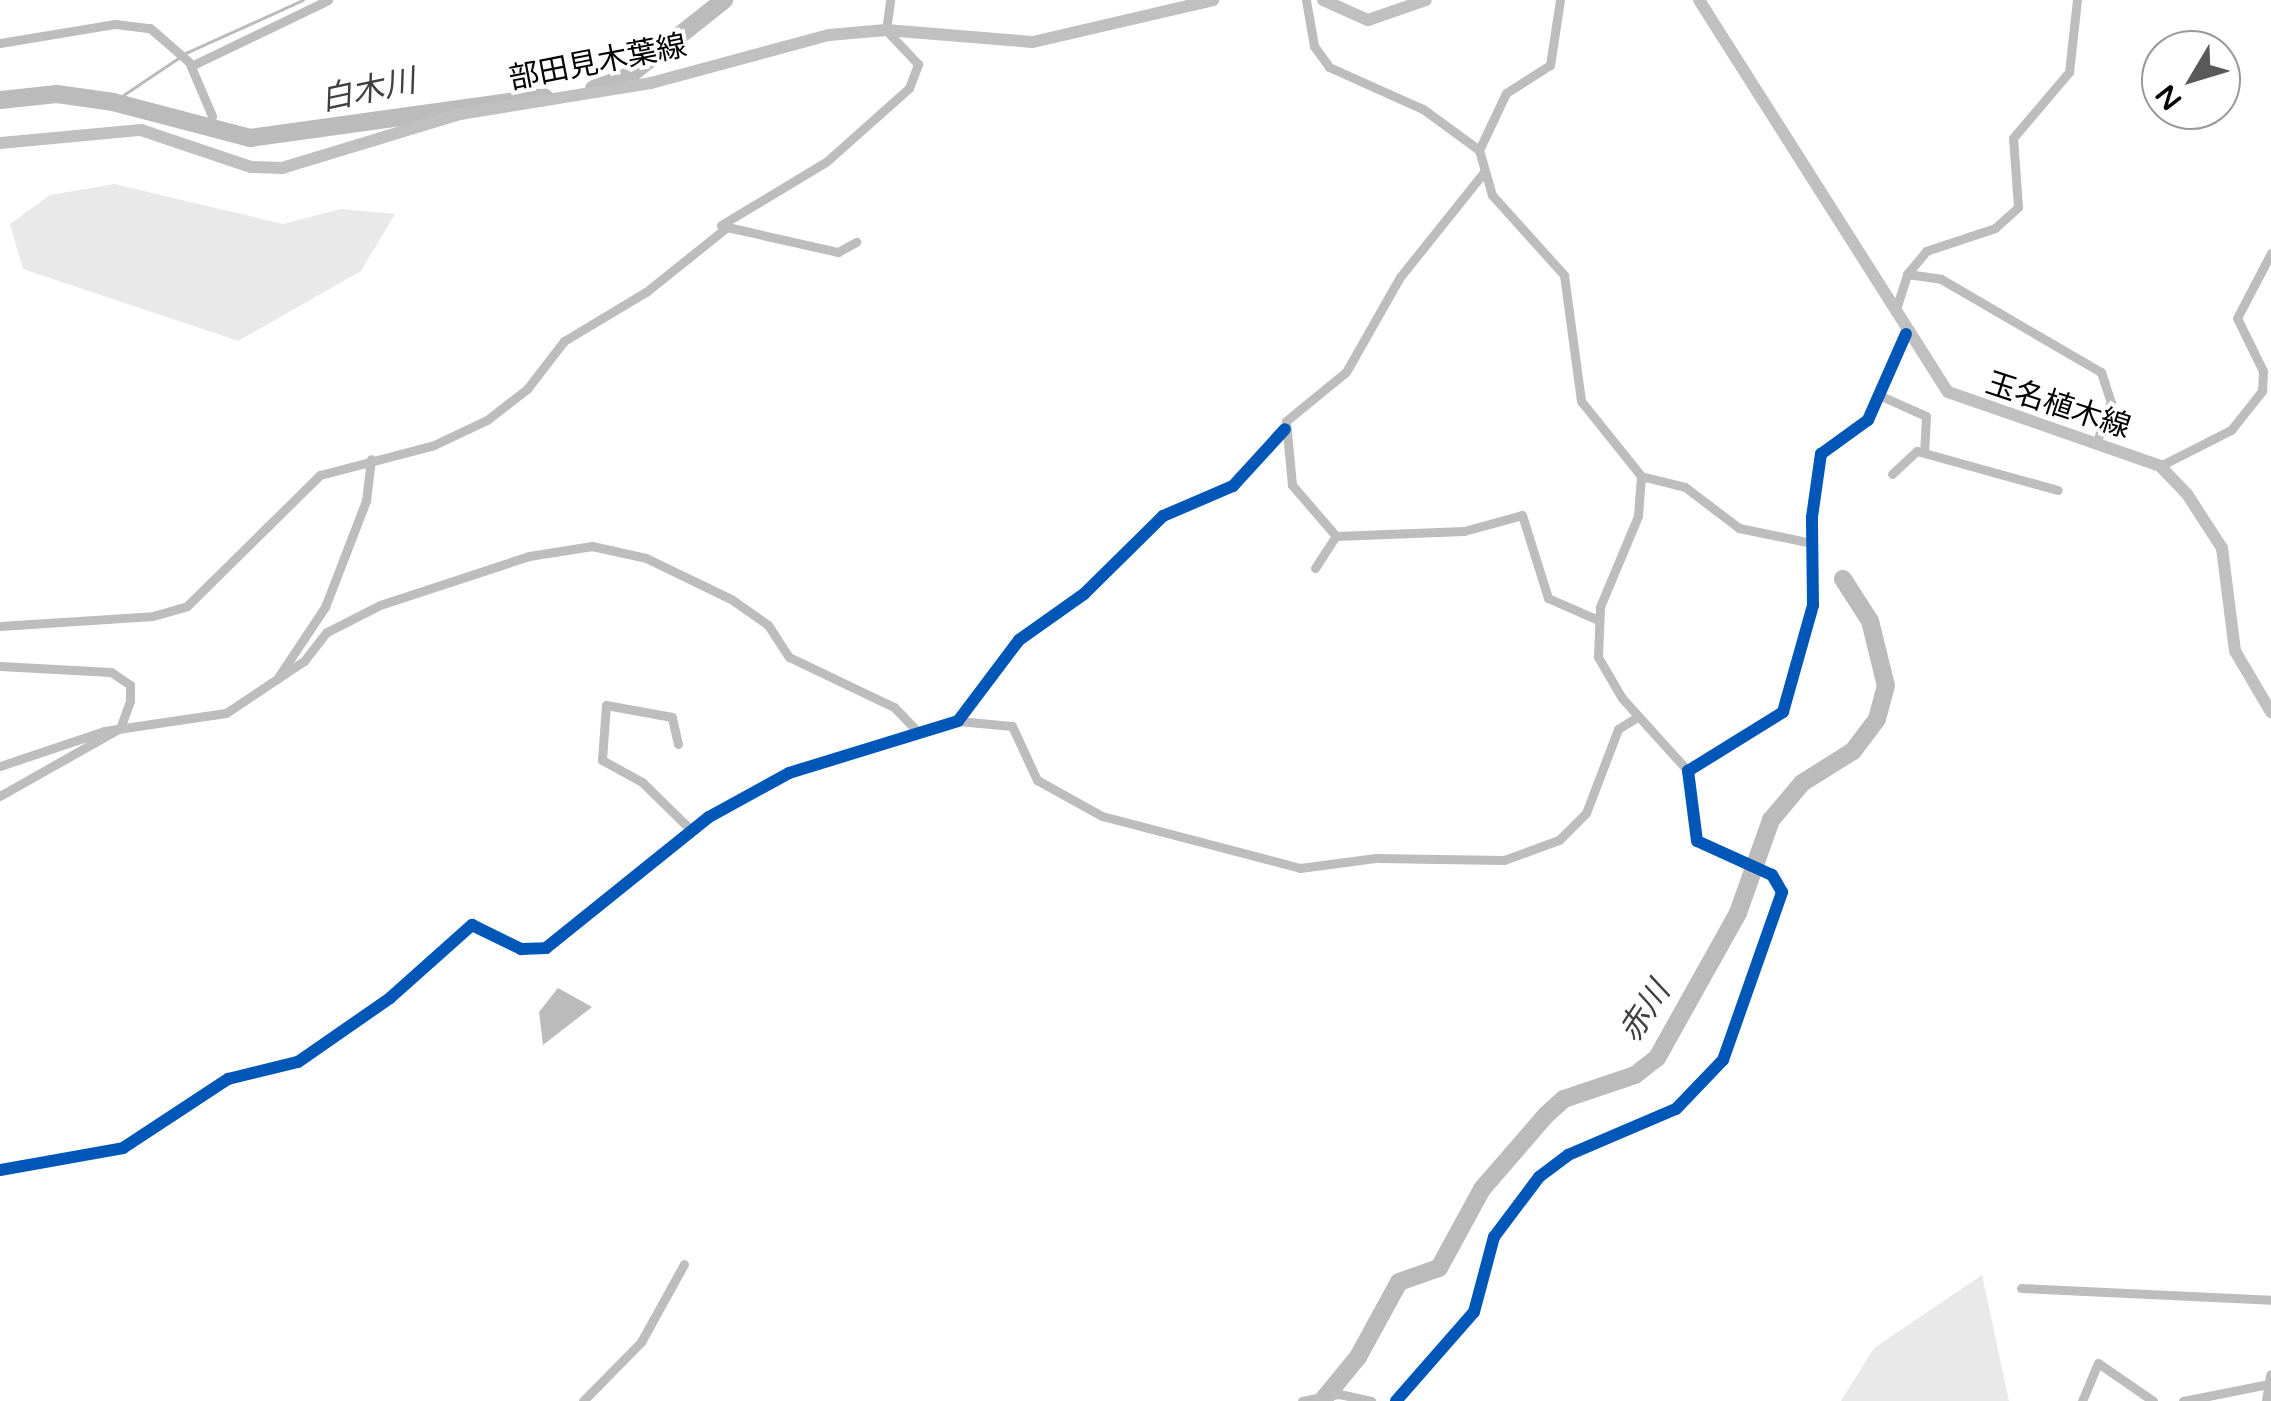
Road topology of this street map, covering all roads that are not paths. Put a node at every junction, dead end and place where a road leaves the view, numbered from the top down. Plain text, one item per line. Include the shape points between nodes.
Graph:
1 (328, 0) edge
2 (890, 0) edge
3 (1212, 0) edge
4 (1306, 0) edge
5 (1323, 0) edge
6 (1426, 0) edge
7 (1560, 0) edge
8 (1698, 0) edge
9 (2077, 0) edge
10 (886, 30) junction
11 (0, 43) edge
12 (191, 66) junction
13 (212, 116) dead end
14 (0, 143) edge
15 (1479, 150) junction
16 (1484, 172) junction
17 (727, 227) junction
18 (856, 242) dead end
19 (2271, 253) edge
20 (1907, 274) junction
21 (1894, 312) junction
22 (1906, 334) junction
23 (1880, 395) junction
24 (1285, 429) junction
25 (2096, 444) junction
26 (1924, 452) junction
27 (371, 459) junction
28 (2160, 466) junction
29 (1892, 474) dead end
30 (1641, 476) junction
31 (2058, 490) dead end
32 (1336, 536) junction
33 (1812, 542) junction
34 (1315, 568) dead end
35 (1598, 620) junction
36 (0, 626) edge
37 (0, 666) edge
38 (276, 681) junction
39 (2271, 712) edge
40 (1637, 716) junction
41 (958, 721) junction
42 (120, 728) junction
43 (915, 729) junction
44 (678, 744) dead end
45 (0, 766) edge
46 (1688, 771) junction
47 (0, 796) edge
48 (692, 831) junction
49 (0, 1170) edge
50 (684, 1264) dead end
51 (2021, 1288) dead end
52 (2271, 1300) edge
53 (2270, 1380) edge
54 (582, 1401) edge
55 (1302, 1401) edge
56 (1371, 1401) edge
57 (1396, 1401) edge
58 (2082, 1401) edge
59 (2153, 1401) edge
60 (2183, 1401) edge
61 (2266, 1401) edge

1 - 12 street
2 - 10 street
3 - 10 main road, 部田見木葉線 via 1033,42
4 - 15 street via 1314,46 1329,66 1423,108
5 - 6 main road via 1368,20
7 - 15 street via 1550,65 1506,93
8 - 21 main road, 玉名植木線
9 - 20 street via 2068,72 2013,138 2018,207 1995,228 1934,245
10 - 14 main road, 部田見木葉線 via 829,35 652,83 460,114 282,168 252,167 128,129
10 - 17 street via 918,64 909,88 826,162
11 - 12 street via 137,25 171,42
12 - 13 street
15 - 16 street
16 - 24 street via 1408,265 1346,372 1326,394 1296,406
16 - 30 street via 1500,206 1564,276 1581,401
17 - 18 street via 838,252
17 - 27 street via 646,292 564,341 527,389 487,420 434,445
19 - 28 street via 2237,318 2263,371 2262,392 2231,430
20 - 21 street
20 - 25 street via 1941,279 2100,372 2111,402
21 - 22 main road, 玉名植木線
22 - 23 street
22 - 25 main road, 玉名植木線 via 1948,392
23 - 26 street via 1926,416
23 - 33 street via 1868,420 1821,454
24 - 32 street via 1295,491
24 - 41 street via 1233,486 1163,516 1084,594 1018,640
25 - 28 main road, 玉名植木線
26 - 29 street via 1906,456
26 - 31 street
27 - 36 street via 320,475 187,606 152,616
27 - 38 street via 366,500 324,606
28 - 39 main road, 玉名植木線 via 2222,548 2234,650
30 - 33 street via 1686,486 1739,528
30 - 35 street via 1638,516
32 - 34 street
32 - 35 street via 1464,531 1522,515 1540,586 1561,609
33 - 46 street via 1813,605 1783,712
35 - 40 street via 1598,657
37 - 42 street via 120,676 130,685 130,701
38 - 42 street via 226,713
38 - 43 street via 326,632 380,606 510,561 592,546 646,558 732,599 768,624 789,657 894,707
40 - 41 street via 1618,729 1586,812 1559,840 1504,860 1375,858 1300,868 1102,816 1037,780 1012,726
40 - 46 street
41 - 43 street
42 - 45 street
42 - 47 street
43 - 48 street via 789,772
44 - 48 street via 672,717 606,705 602,760 642,782
46 - 57 street via 1697,840 1772,876 1782,892 1723,1060 1676,1109 1568,1155 1539,1177 1494,1237 1474,1312
48 - 49 street via 554,944 521,949 472,925 390,998 298,1062 228,1079 123,1148
50 - 54 street via 641,1342
51 - 52 street
53 - 60 street
53 - 61 street
55 - 56 street via 1339,1394
58 - 59 street via 2098,1363

